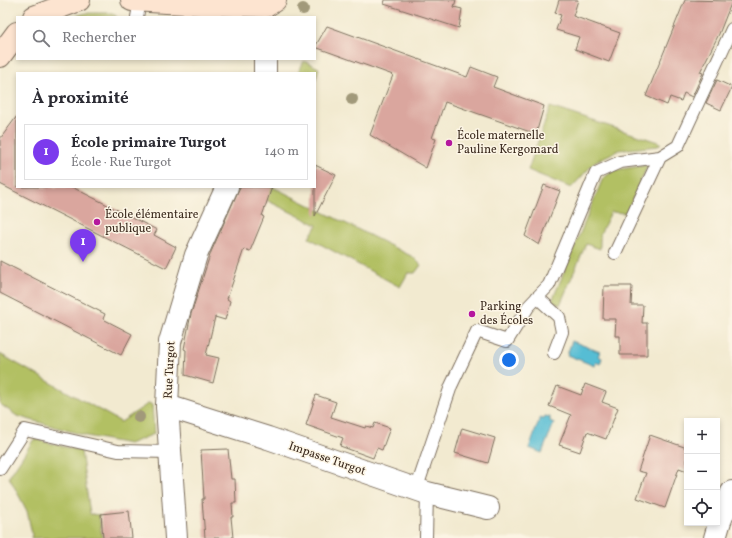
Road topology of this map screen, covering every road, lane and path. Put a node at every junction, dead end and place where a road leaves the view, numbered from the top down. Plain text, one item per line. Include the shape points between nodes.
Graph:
1 (79, 0) edge
2 (202, 2) edge
3 (136, 6) edge
4 (269, 8) edge
5 (37, 16) edge
6 (732, 29) edge
7 (16, 34) edge
8 (0, 56) edge
9 (265, 60) edge
10 (265, 72) edge
11 (660, 157) junction
12 (227, 188) edge
13 (615, 252) dead end
14 (537, 297) junction
15 (554, 353) dead end
16 (168, 406) junction
17 (171, 452) junction
18 (0, 469) edge
19 (421, 492) junction
20 (732, 492) edge
21 (488, 508) dead end
22 (176, 538) edge
23 (426, 538) edge
24 (715, 538) edge

1 - 5 main road
2 - 3 main road
2 - 4 main road
6 - 11 lane via 678,146
7 - 8 main road
9 - 10 street
11 - 13 lane
11 - 14 lane via 620,162 596,173 549,285
12 - 16 street, Rue Turgot via 196,255 170,342
14 - 15 lane via 559,316 562,332
14 - 19 lane via 507,341 477,331 451,386
16 - 17 street, Rue Turgot
16 - 19 street, Impasse Turgot
17 - 18 lane via 118,451 25,430
17 - 22 street, Rue Turgot
19 - 21 street, Impasse Turgot
19 - 23 lane
20 - 24 street

